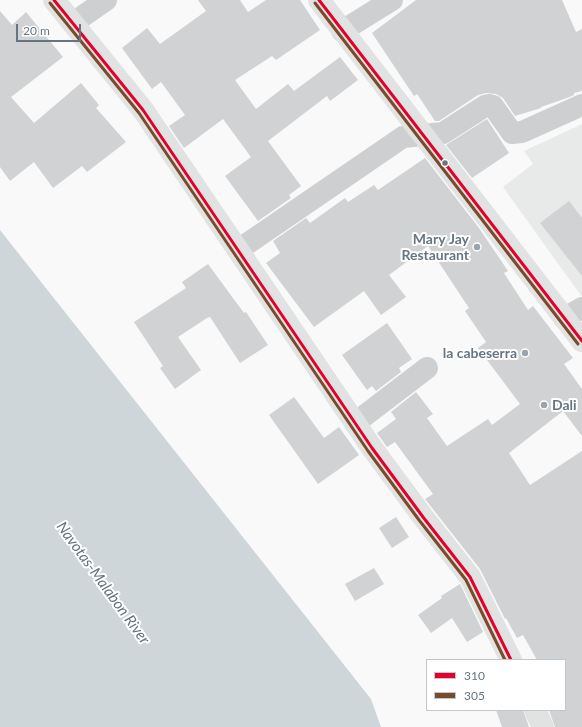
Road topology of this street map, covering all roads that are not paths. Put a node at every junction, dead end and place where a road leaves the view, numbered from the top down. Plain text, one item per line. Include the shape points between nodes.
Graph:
1 (54, 0) edge
2 (106, 0) edge
3 (319, 0) edge
4 (392, 0) edge
5 (73, 23) junction
6 (342, 31) junction
7 (582, 105) edge
8 (423, 134) junction
9 (238, 250) junction
10 (573, 313) edge
11 (582, 341) edge
12 (426, 368) dead end
13 (355, 423) junction
14 (511, 659) edge
15 (535, 711) edge
16 (543, 727) edge

1 - 5 main road
2 - 5 street
3 - 6 main road
4 - 6 street
5 - 9 main road via 143,110
6 - 8 main road
7 - 8 street via 522,132 512,133 493,106 488,105 443,133
8 - 9 street via 403,137
8 - 10 main road
9 - 13 main road
10 - 11 main road
12 - 13 street
13 - 14 main road via 470,577
15 - 16 main road

